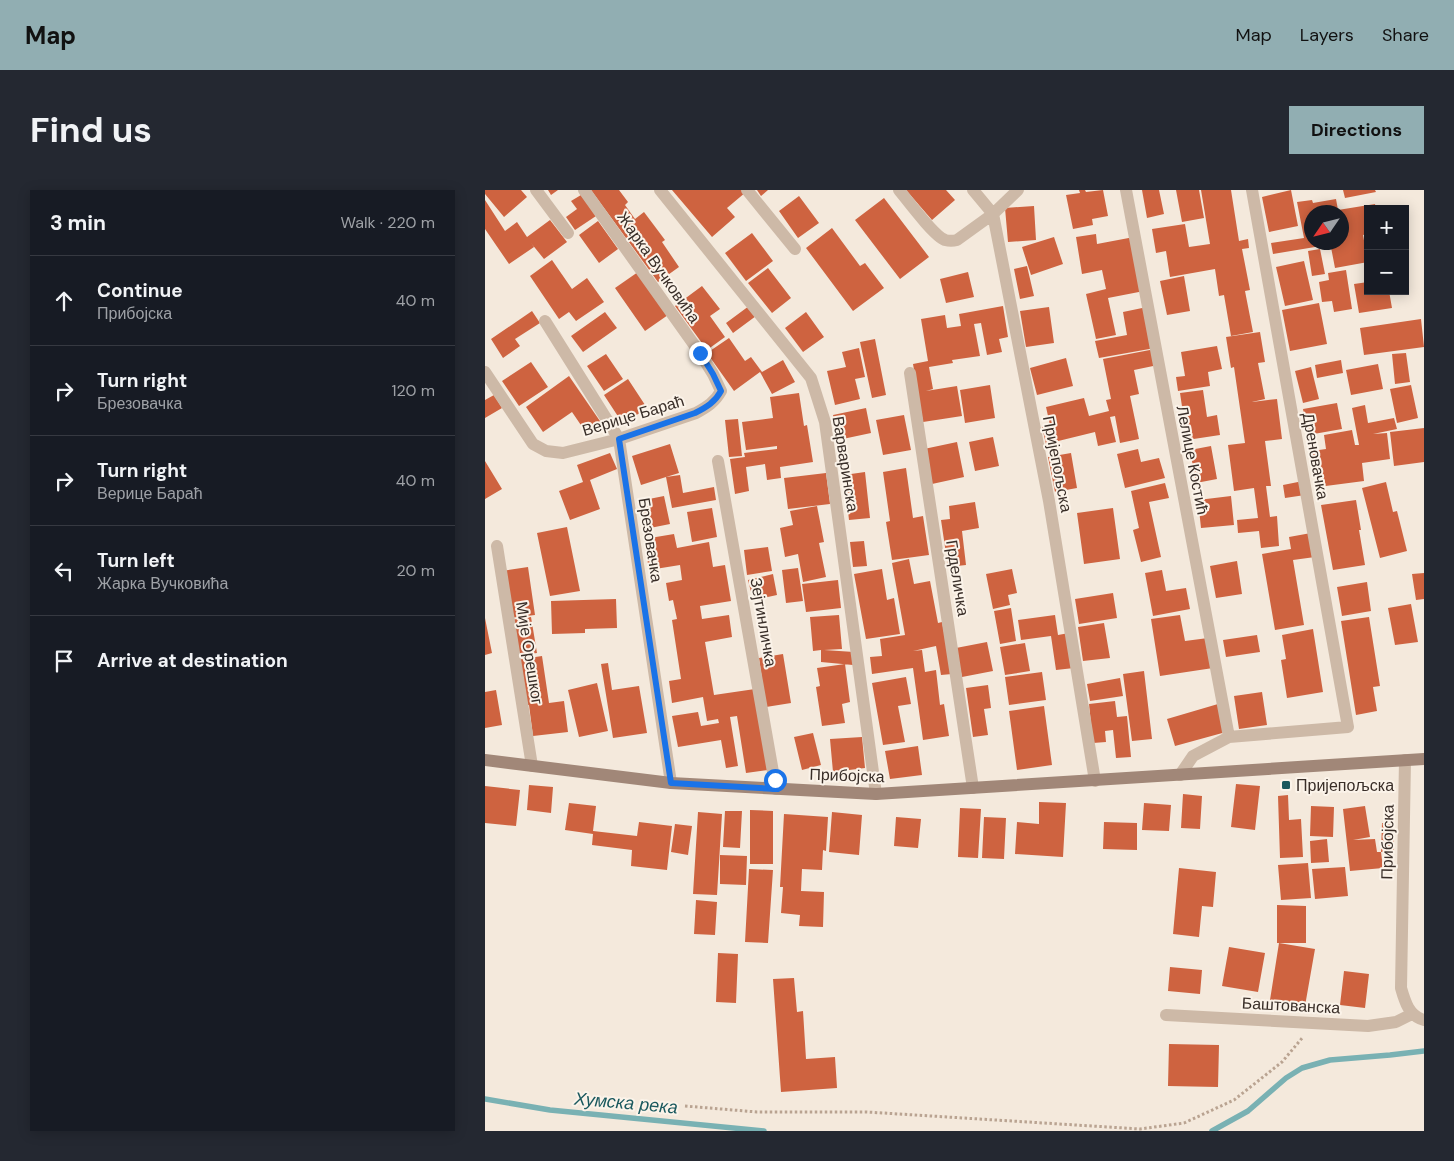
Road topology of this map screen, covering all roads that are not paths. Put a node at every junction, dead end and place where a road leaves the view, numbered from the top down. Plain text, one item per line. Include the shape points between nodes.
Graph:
1 (536, 190) edge
2 (584, 190) edge
3 (660, 190) edge
4 (747, 190) edge
5 (899, 190) edge
6 (973, 190) edge
7 (1018, 190) edge
8 (1126, 190) edge
9 (1252, 190) edge
10 (993, 214) junction
11 (568, 233) dead end
12 (795, 249) dead end
13 (545, 321) dead end
14 (485, 372) edge
15 (910, 373) dead end
16 (721, 391) joint
17 (619, 439) junction
18 (718, 461) dead end
19 (497, 546) dead end
20 (1229, 737) junction
21 (1424, 758) edge
22 (485, 760) edge
23 (1405, 760) junction
24 (532, 766) junction
25 (1180, 775) junction
26 (1095, 781) junction
27 (671, 783) junction
28 (973, 788) junction
29 (777, 789) junction
30 (876, 794) junction
31 (1412, 1014) junction
32 (1167, 1015) dead end
33 (1424, 1020) edge

1 - 11 street
2 - 16 street, Жарка Вучковића via 700,353
3 - 30 street, Варваринска via 811,378 825,422
4 - 12 street
5 - 10 street via 945,240 957,240
6 - 10 street, Пријепољска
7 - 10 street
8 - 20 street, Лелице Костић
9 - 20 street, Дреновачка via 1348,727
10 - 26 street, Пријепољска via 1049,501
13 - 17 street, Брезовачка
14 - 17 street, Верице Бараћ via 533,444 546,451 563,453
15 - 28 street, Грделичка
16 - 17 street, Верице Бараћ via 707,407
17 - 27 street, Брезовачка
18 - 29 street, Зејтинличка
19 - 24 street, Мије Орешког
20 - 25 street via 1193,756
21 - 23 street
22 - 24 street, Прибојска
23 - 25 street, Прибојска
23 - 31 street, Прибојска via 1401,988
24 - 27 street, Прибојска
25 - 26 street, Прибојска
26 - 28 street, Прибојска
27 - 29 street, Прибојска
28 - 30 street, Прибојска
29 - 30 street, Прибојска
31 - 32 street, Баштованска via 1396,1022 1368,1026
31 - 33 street

